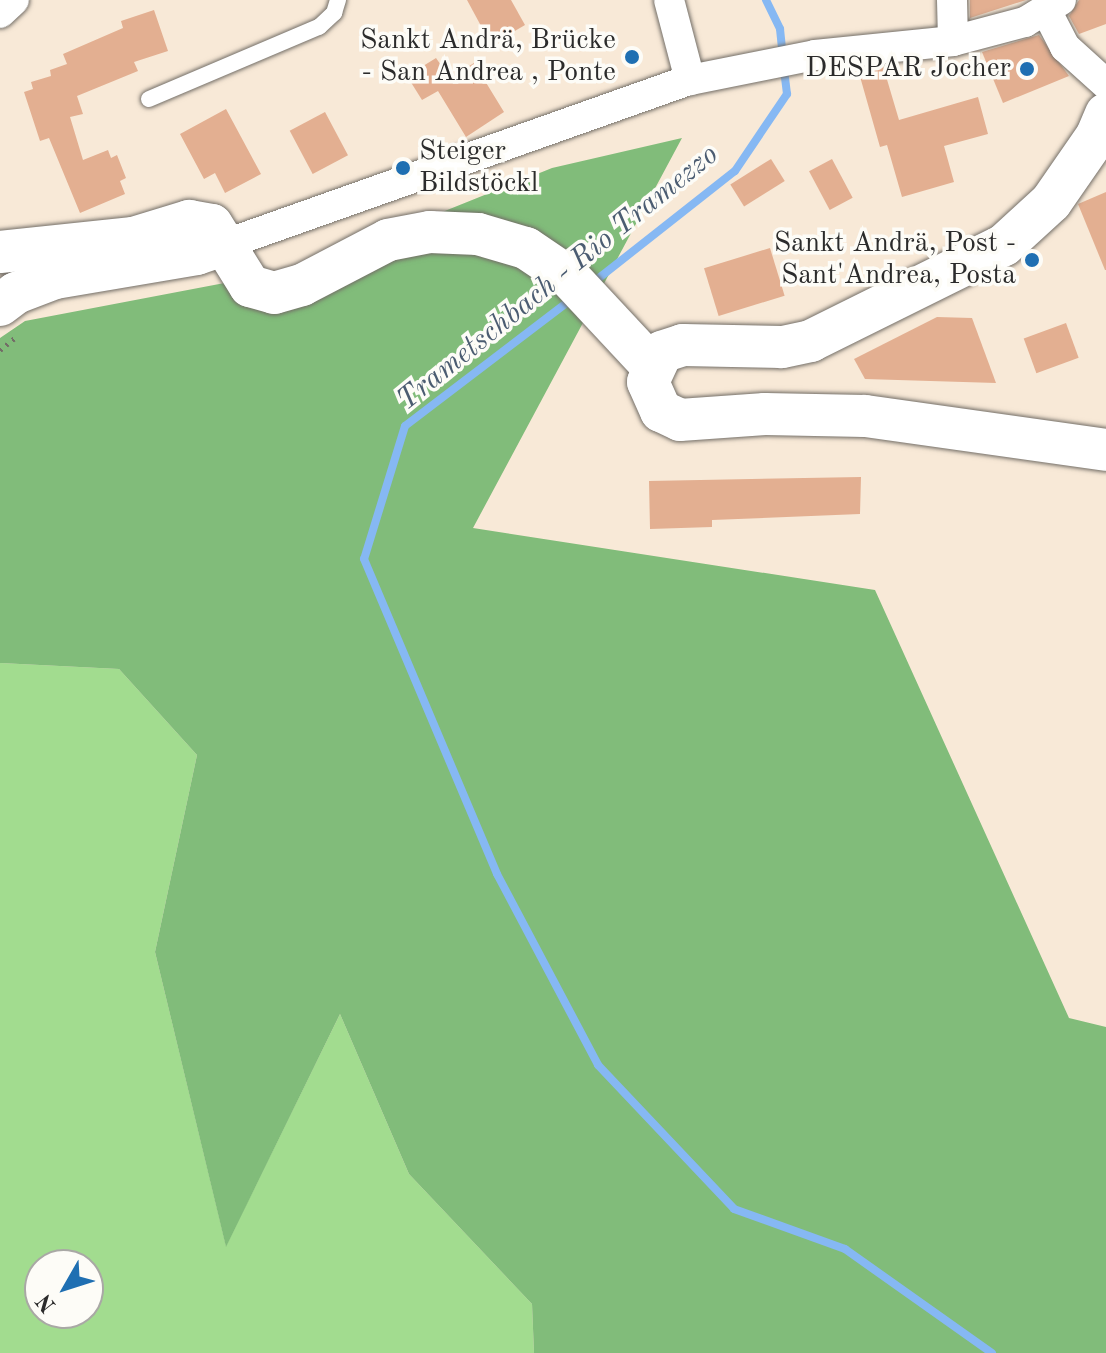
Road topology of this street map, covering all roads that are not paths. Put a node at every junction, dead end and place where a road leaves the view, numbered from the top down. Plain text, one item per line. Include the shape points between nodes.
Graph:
1 (14, 0) edge
2 (338, 0) edge
3 (669, 0) edge
4 (952, 0) edge
5 (1054, 5) edge
6 (0, 13) edge
7 (953, 41) junction
8 (690, 80) junction
9 (1106, 84) edge
10 (149, 99) dead end
11 (1103, 131) edge
12 (226, 244) junction
13 (0, 252) edge
14 (0, 305) edge
15 (647, 361) junction
16 (1106, 450) edge

1 - 6 street
2 - 10 lane via 334,13 319,27
3 - 8 street
4 - 7 street
5 - 7 street via 1025,22
5 - 9 street via 1065,47
7 - 8 street via 815,55
8 - 12 street
11 - 15 street via 1028,225 1004,245 914,292 811,341 782,347 683,345
12 - 13 street via 212,225 189,221 133,238
12 - 14 street via 197,254 55,278
12 - 15 street via 250,286 274,293 402,237 478,234 526,248 569,277
15 - 16 street via 651,397 661,411 680,420 765,414 865,416

